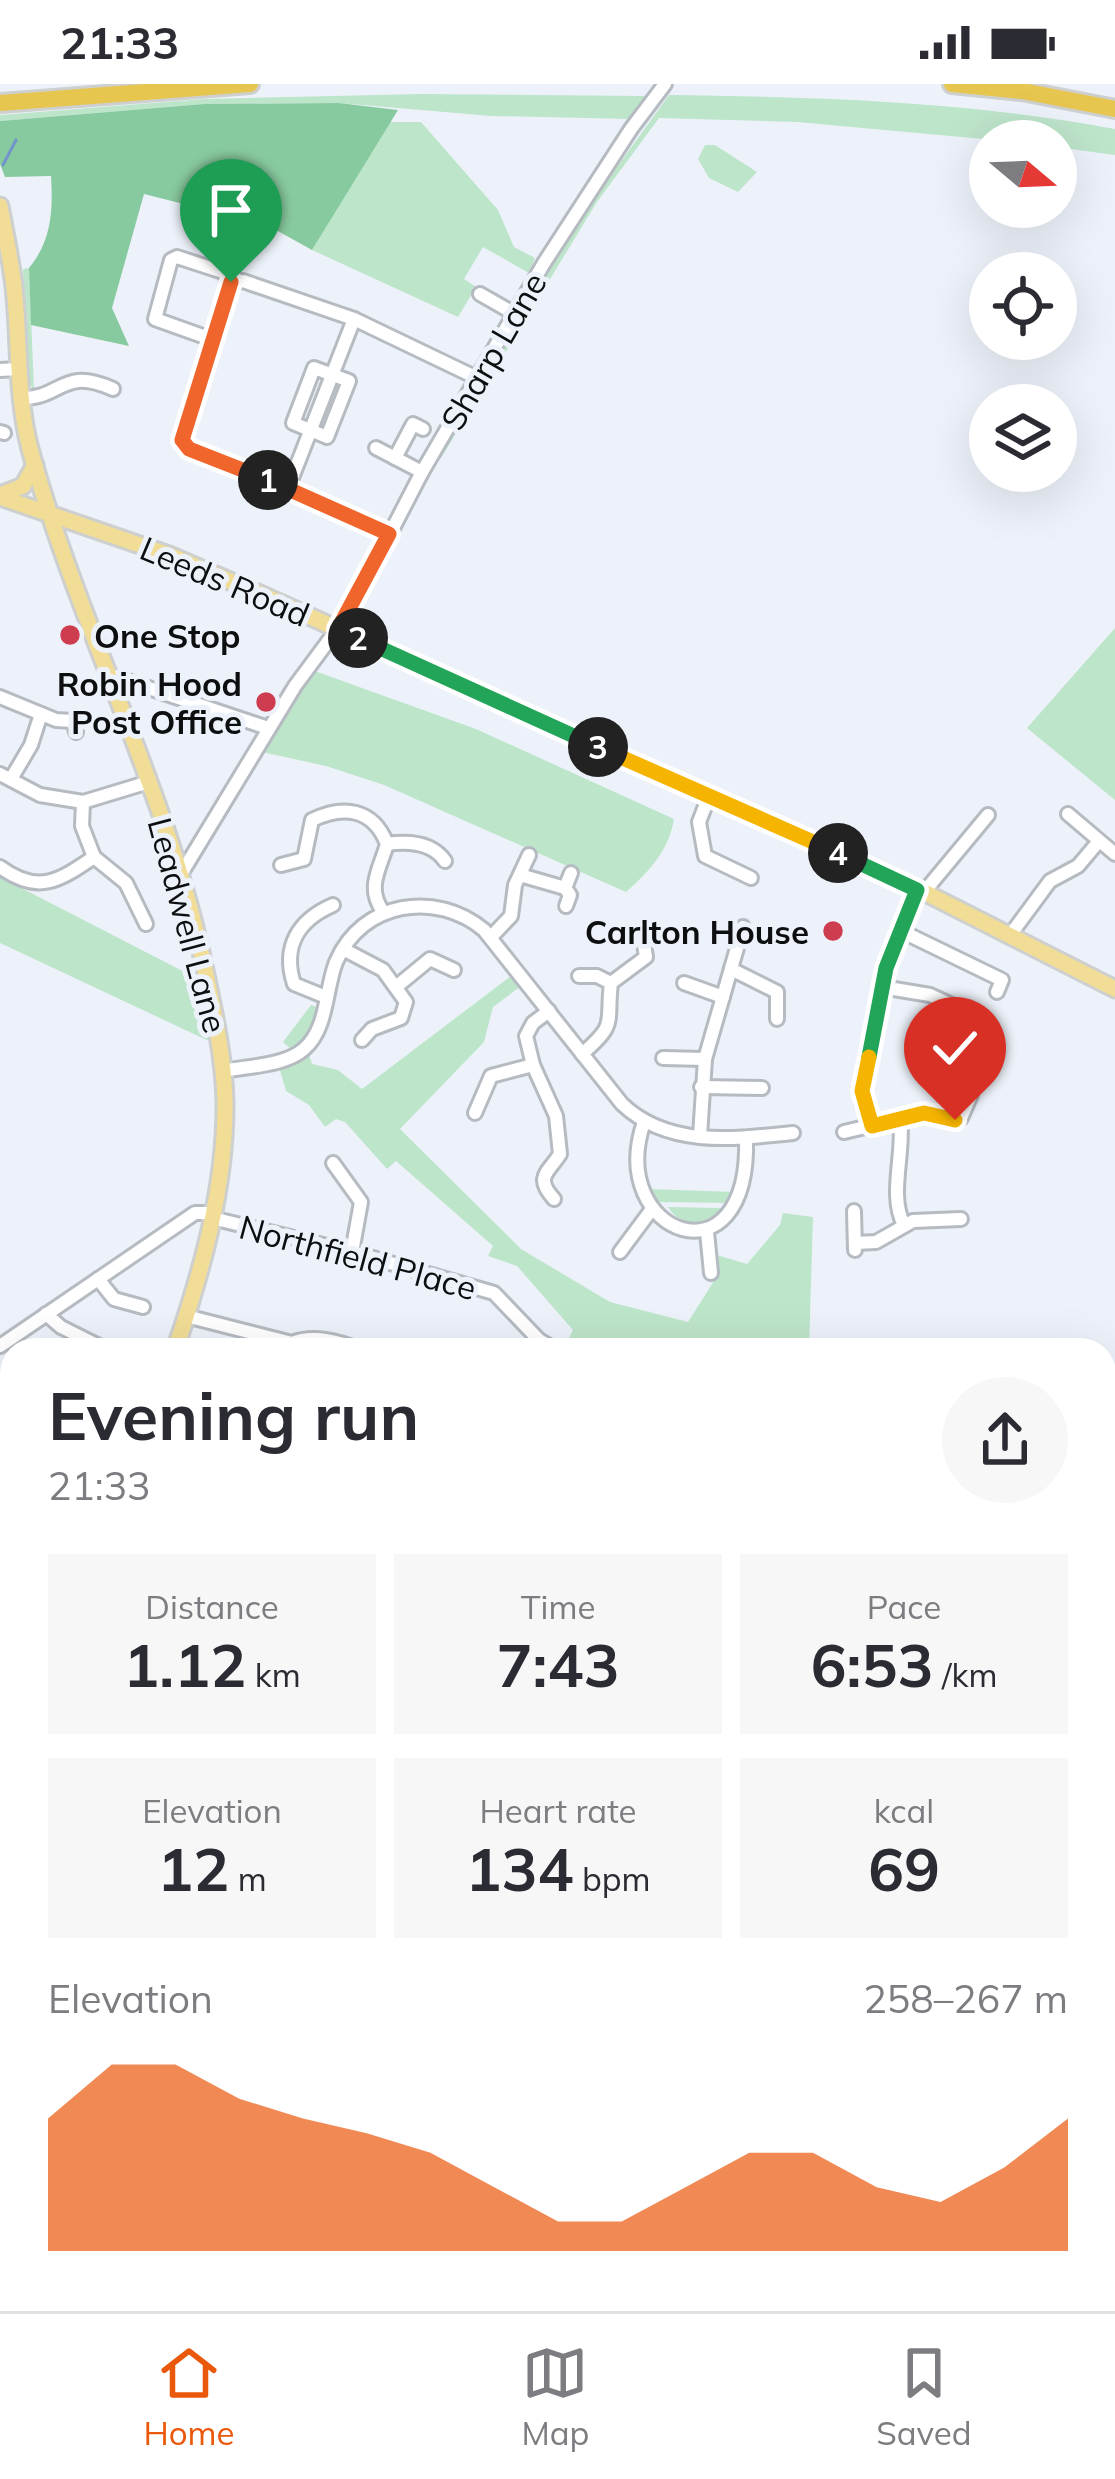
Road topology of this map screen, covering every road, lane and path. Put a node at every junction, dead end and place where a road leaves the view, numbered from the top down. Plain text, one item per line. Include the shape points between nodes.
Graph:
1 (250, 84) edge
2 (665, 84) edge
3 (952, 84) edge
4 (0, 103) edge
5 (1115, 109) edge
6 (0, 206) edge
7 (231, 282) junction
8 (501, 286) dead end
9 (514, 314) junction
10 (354, 319) junction
11 (211, 339) junction
12 (9, 370) edge
13 (477, 378) junction
14 (113, 389) dead end
15 (20, 398) junction
16 (423, 429) dead end
17 (376, 448) dead end
18 (395, 458) junction
19 (35, 465) junction
20 (422, 472) junction
21 (288, 488) junction
22 (0, 496) edge
23 (50, 513) junction
24 (84, 525) junction
25 (389, 534) junction
26 (61, 552) junction
27 (338, 629) junction
28 (107, 674) junction
29 (0, 697) edge
30 (41, 714) junction
31 (268, 728) junction
32 (76, 732) dead end
33 (6, 777) edge
34 (149, 782) junction
35 (709, 796) junction
36 (83, 802) junction
37 (1066, 810) dead end
38 (988, 815) dead end
39 (1099, 841) junction
40 (387, 844) junction
41 (445, 852) dead end
42 (1115, 854) edge
43 (530, 855) dead end
44 (94, 857) junction
45 (281, 865) dead end
46 (0, 867) edge
47 (571, 873) dead end
48 (181, 874) junction
49 (520, 874) junction
50 (751, 878) dead end
51 (921, 891) junction
52 (322, 906) dead end
53 (383, 913) junction
54 (146, 924) dead end
55 (743, 926) dead end
56 (642, 931) dead end
57 (899, 931) junction
58 (1011, 934) junction
59 (491, 937) junction
60 (343, 949) junction
61 (731, 969) junction
62 (454, 970) dead end
63 (579, 976) dead end
64 (611, 983) junction
65 (685, 983) dead end
66 (396, 987) junction
67 (882, 988) junction
68 (1115, 989) edge
69 (997, 992) dead end
70 (326, 997) junction
71 (723, 997) junction
72 (549, 1011) junction
73 (777, 1018) dead end
74 (362, 1040) dead end
75 (957, 1047) dead end
76 (582, 1054) junction
77 (663, 1058) dead end
78 (705, 1059) junction
79 (533, 1065) junction
80 (223, 1071) junction
81 (701, 1087) junction
82 (762, 1088) dead end
83 (971, 1095) dead end
84 (476, 1113) dead end
85 (900, 1119) junction
86 (644, 1123) junction
87 (872, 1126) junction
88 (844, 1132) dead end
89 (794, 1133) dead end
90 (700, 1136) junction
91 (746, 1138) junction
92 (333, 1163) dead end
93 (554, 1199) dead end
94 (652, 1209) junction
95 (854, 1211) dead end
96 (212, 1215) junction
97 (962, 1219) dead end
98 (904, 1225) junction
99 (706, 1232) junction
100 (352, 1252) junction
101 (620, 1252) dead end
102 (711, 1273) dead end
103 (98, 1279) junction
104 (142, 1307) dead end
105 (46, 1314) junction
106 (186, 1316) junction
107 (12, 1338) edge
108 (79, 1338) edge
109 (179, 1338) edge
110 (263, 1338) edge
111 (537, 1338) edge

1 - 4 highway
2 - 9 street, Sharp Lane
3 - 5 highway
6 - 12 main road, Leadwell Lane via 14,286
7 - 10 street
7 - 11 street
7 - 11 street via 224,272 171,260 155,319
8 - 9 street via 486,297
9 - 13 street, Sharp Lane
10 - 13 street
10 - 21 street
11 - 21 street via 182,436 189,449
12 - 15 main road, Leadwell Lane
13 - 20 street, Sharp Lane
14 - 15 street via 65,375 39,398
15 - 19 main road, Leadwell Lane
16 - 18 street via 413,424
17 - 18 street
18 - 20 street
19 - 22 main road via 23,486
19 - 23 main road, Leadwell Lane
20 - 25 street, Sharp Lane
21 - 25 street
22 - 23 main road, Leeds Road
23 - 24 main road, Leeds Road
23 - 26 main road, Leadwell Lane
24 - 26 main road via 68,534
24 - 27 main road, Leeds Road
25 - 27 street, Sharp Lane
26 - 28 main road, Leadwell Lane
27 - 31 street, Sharp Lane
27 - 35 main road, Leeds Road
28 - 31 street
28 - 34 main road, Leadwell Lane
29 - 30 street
30 - 32 street via 73,721
30 - 33 street via 31,745
31 - 48 street, Sharp Lane
33 - 36 street via 40,795
34 - 36 street
34 - 48 main road, Leadwell Lane
35 - 50 street via 698,822 705,856
35 - 51 main road, Leeds Road
36 - 44 street
37 - 39 street
38 - 51 street
39 - 42 street
39 - 58 street via 1078,866 1050,881
40 - 41 street
40 - 45 street via 366,815 333,811 308,824 304,859
40 - 53 street via 374,882
43 - 49 street
44 - 46 street via 36,885
44 - 54 street via 126,883
47 - 49 street via 569,899
48 - 80 main road, Leadwell Lane
49 - 59 street via 511,916
51 - 57 street
51 - 58 main road, Leeds Road
52 - 70 street via 298,929 289,954 294,985
53 - 59 street via 440,907
53 - 60 street
55 - 61 street
56 - 64 street via 646,957
57 - 67 street
57 - 69 street via 1002,980
58 - 68 main road, Leeds Road
59 - 72 street
60 - 66 street via 383,970
60 - 70 street
61 - 71 street
61 - 73 street via 777,992
62 - 66 street via 430,959
63 - 64 street
64 - 76 street via 611,1022
65 - 71 street
66 - 74 street via 406,1002 401,1018
67 - 75 street via 967,1009
67 - 87 street via 862,1091
70 - 80 street via 315,1034 299,1053
71 - 78 street
72 - 76 street
72 - 79 street via 526,1036
76 - 86 street
77 - 78 street
78 - 81 street
79 - 84 street via 491,1076
79 - 93 street via 557,1101 560,1154 542,1184
80 - 96 main road, Leadwell Lane
81 - 82 street
81 - 90 street
83 - 85 street via 962,1126 924,1113
85 - 87 street
85 - 98 street
86 - 90 street
86 - 94 street via 636,1175
87 - 88 street
89 - 91 street
90 - 91 street
91 - 99 street via 742,1191
92 - 100 street via 361,1202
94 - 99 street
94 - 101 street
95 - 98 street via 855,1247
96 - 100 street, Northfield Place
96 - 103 street via 195,1213
96 - 106 main road, Leadwell Lane
97 - 98 street via 940,1213
99 - 102 street
100 - 111 street, Northfield Place via 494,1293
103 - 104 street via 114,1299
103 - 105 street
105 - 107 street
105 - 108 street
106 - 109 main road, Leadwell Lane
106 - 110 street

